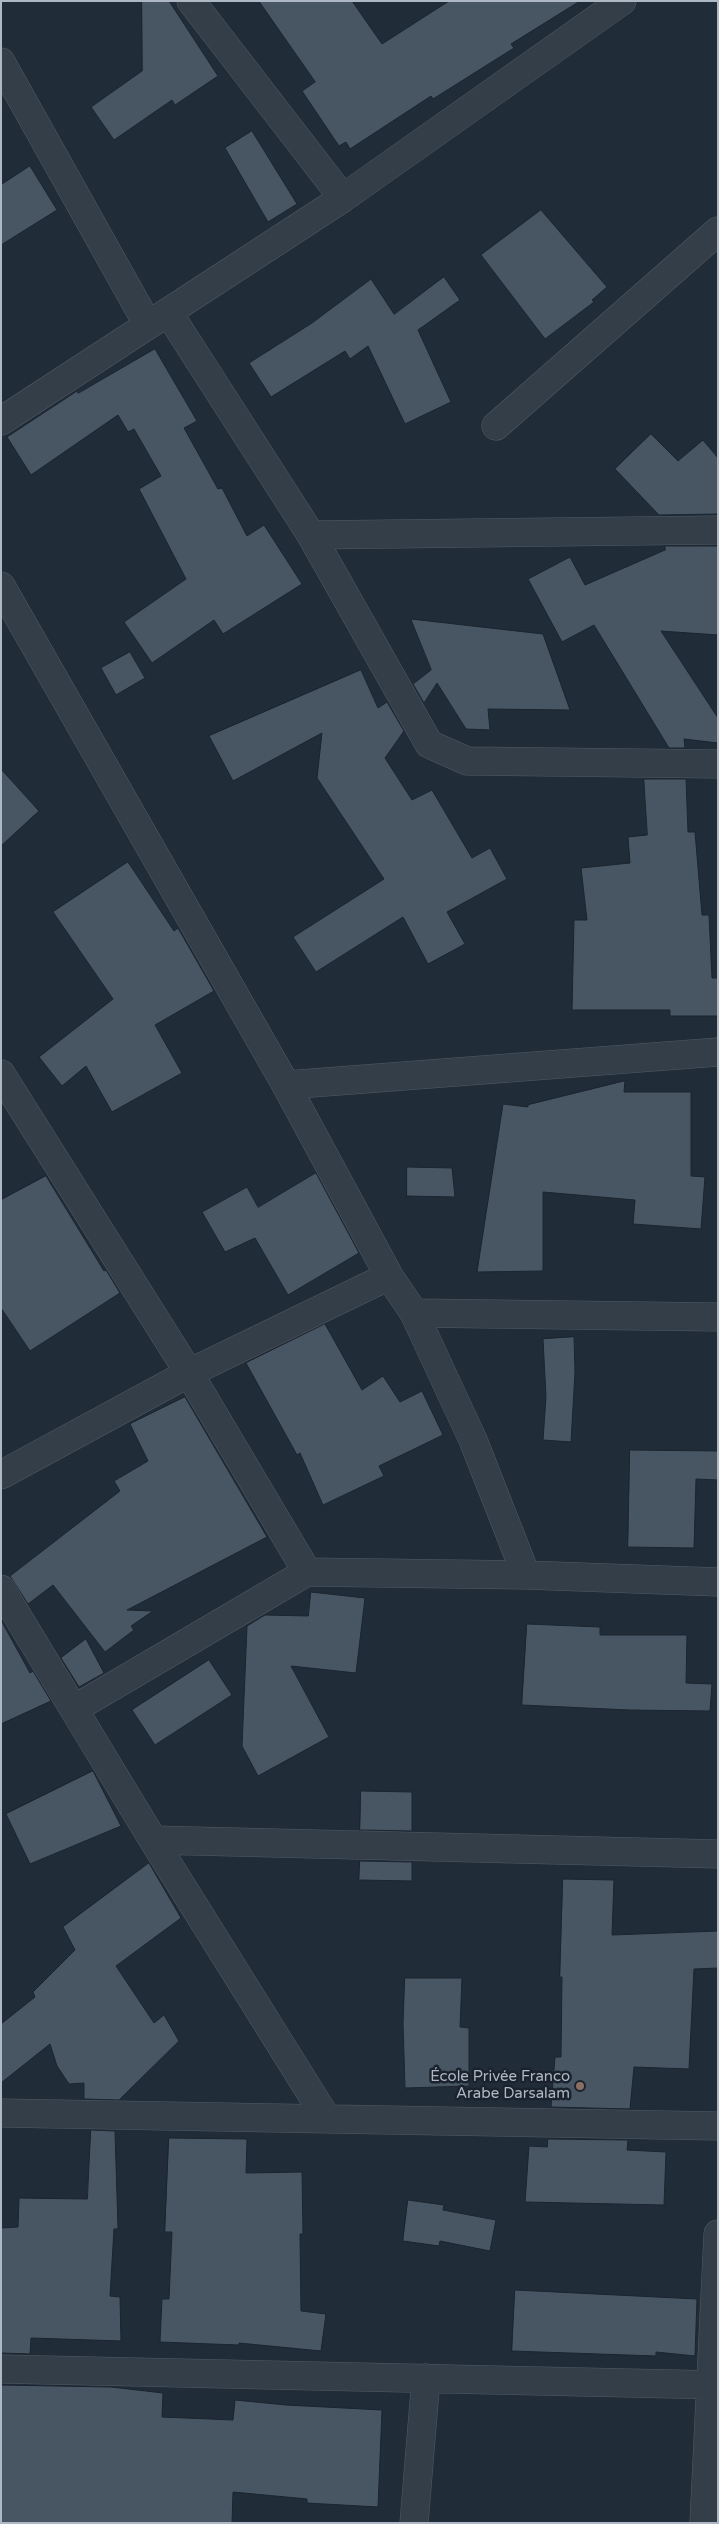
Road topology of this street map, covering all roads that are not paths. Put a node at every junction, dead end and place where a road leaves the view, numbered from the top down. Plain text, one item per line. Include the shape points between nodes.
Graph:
1 (191, 1) edge
2 (622, 1) edge
3 (1, 62) edge
4 (343, 198) junction
5 (718, 232) edge
6 (158, 318) junction
7 (1, 421) edge
8 (496, 426) dead end
9 (718, 530) edge
10 (311, 535) junction
11 (1, 586) edge
12 (718, 764) edge
13 (718, 1052) edge
14 (1, 1074) edge
15 (286, 1085) junction
16 (389, 1276) junction
17 (414, 1313) junction
18 (718, 1317) edge
19 (189, 1373) junction
20 (1, 1475) edge
21 (308, 1572) junction
22 (526, 1575) junction
23 (718, 1582) edge
24 (1, 1589) edge
25 (74, 1709) junction
26 (153, 1840) junction
27 (718, 1854) edge
28 (1, 2113) edge
29 (327, 2119) junction
30 (718, 2126) edge
31 (718, 2234) edge
32 (1, 2369) edge
33 (426, 2378) junction
34 (714, 2384) edge
35 (414, 2523) edge
36 (704, 2523) edge

1 - 4 street
2 - 4 street
3 - 6 street
4 - 6 street
5 - 8 street
6 - 7 street
6 - 10 street
9 - 10 street
10 - 12 street via 429,744 467,761
11 - 15 street
13 - 15 street
14 - 19 street
15 - 16 street
16 - 17 street
16 - 19 street
17 - 18 street
17 - 22 street via 473,1440
19 - 20 street
19 - 21 street
21 - 22 street
21 - 25 street
22 - 23 street
24 - 25 street
25 - 26 street
26 - 27 street
26 - 29 street
28 - 29 street
29 - 30 street
31 - 34 street
32 - 33 street
33 - 34 street
33 - 35 street
34 - 36 street

